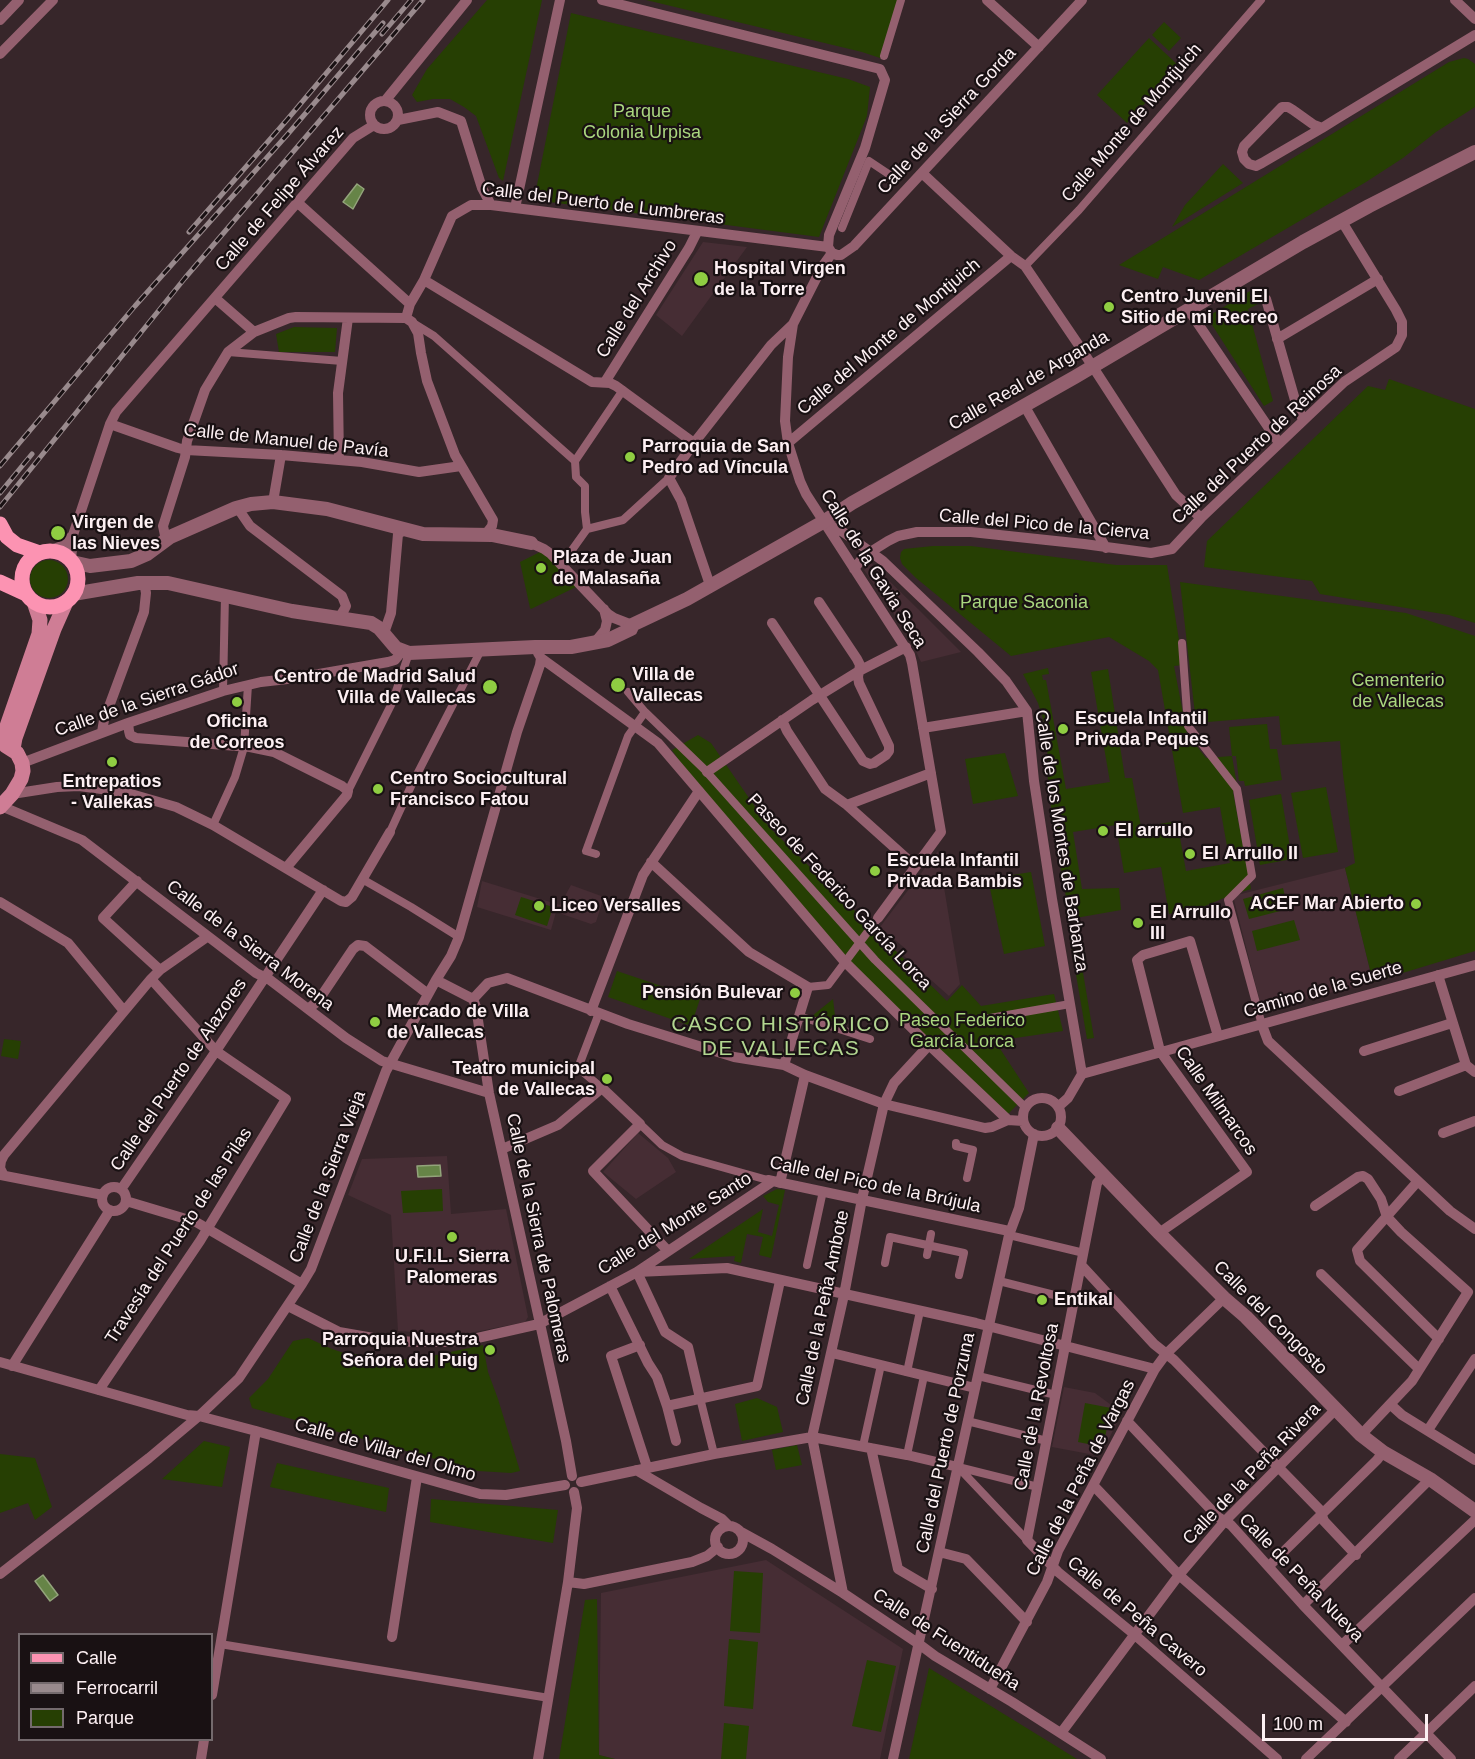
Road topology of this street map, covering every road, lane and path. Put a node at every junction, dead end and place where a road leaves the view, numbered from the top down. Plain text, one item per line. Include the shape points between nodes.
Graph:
1 (19, 0) edge
2 (53, 0) edge
3 (467, 0) edge
4 (560, 0) edge
5 (602, 0) edge
6 (901, 0) edge
7 (987, 0) edge
8 (1082, 0) edge
9 (1261, 0) edge
10 (1455, 0) edge
11 (1475, 19) edge
12 (0, 20) edge
13 (1475, 35) edge
14 (1038, 47) junction
15 (0, 54) edge
16 (884, 56) dead end
17 (385, 101) junction
18 (398, 120) junction
19 (374, 125) junction
20 (1322, 128) junction
21 (1475, 152) edge
22 (1475, 160) edge
23 (1445, 169) junction
24 (922, 173) junction
25 (893, 177) dead end
26 (298, 203) junction
27 (491, 205) junction
28 (515, 208) junction
29 (1341, 220) junction
30 (842, 228) dead end
31 (697, 232) junction
32 (830, 250) junction
33 (1011, 256) junction
34 (1025, 266) junction
35 (1378, 279) junction
36 (424, 280) junction
37 (215, 298) junction
38 (1266, 299) dead end
39 (410, 304) junction
40 (1188, 309) junction
41 (348, 318) junction
42 (409, 320) junction
43 (794, 324) junction
44 (254, 332) junction
45 (1277, 339) junction
46 (228, 352) junction
47 (342, 361) junction
48 (1092, 367) junction
49 (605, 382) junction
50 (623, 390) junction
51 (1024, 405) junction
52 (1303, 420) junction
53 (110, 424) junction
54 (694, 443) junction
55 (788, 443) junction
56 (1279, 443) junction
57 (186, 450) junction
58 (281, 455) junction
59 (339, 460) junction
60 (575, 461) junction
61 (461, 466) junction
62 (669, 478) junction
63 (273, 502) junction
64 (236, 508) junction
65 (1201, 518) junction
66 (823, 522) junction
67 (0, 524) edge
68 (587, 529) junction
69 (404, 530) junction
70 (73, 535) junction
71 (485, 535) junction
72 (166, 540) junction
73 (531, 543) joint
74 (1106, 548) junction
75 (1172, 549) joint
76 (871, 551) junction
77 (44, 552) junction
78 (72, 562) junction
79 (562, 564) junction
80 (854, 569) junction
81 (0, 582) edge
82 (144, 582) junction
83 (710, 585) junction
84 (225, 595) junction
85 (30, 598) junction
86 (69, 598) junction
87 (819, 602) dead end
88 (603, 608) junction
89 (339, 618) junction
90 (772, 623) dead end
91 (632, 625) junction
92 (384, 633) junction
93 (596, 641) junction
94 (1182, 643) dead end
95 (906, 647) junction
96 (481, 650) junction
97 (405, 652) junction
98 (538, 652) junction
99 (859, 671) junction
100 (248, 684) junction
101 (223, 691) junction
102 (628, 693) dead end
103 (819, 695) junction
104 (1027, 711) junction
105 (645, 712) junction
106 (782, 720) junction
107 (128, 723) junction
108 (634, 725) junction
109 (923, 728) junction
110 (102, 732) junction
111 (0, 740) edge
112 (6, 747) edge
113 (244, 747) junction
114 (22, 763) junction
115 (707, 772) junction
116 (931, 773) junction
117 (348, 791) junction
118 (699, 791) junction
119 (12, 794) junction
120 (1, 806) edge
121 (847, 806) junction
122 (213, 825) junction
123 (390, 832) joint
124 (596, 854) dead end
125 (651, 862) junction
126 (915, 866) junction
127 (286, 868) junction
128 (362, 879) junction
129 (137, 881) junction
130 (323, 890) junction
131 (0, 902) edge
132 (878, 918) joint
133 (207, 937) junction
134 (459, 937) junction
135 (859, 943) junction
136 (844, 961) junction
137 (1475, 965) edge
138 (160, 970) junction
139 (1438, 975) junction
140 (265, 977) junction
141 (151, 979) junction
142 (436, 980) junction
143 (808, 987) junction
144 (428, 994) junction
145 (474, 1003) junction
146 (1070, 1004) junction
147 (308, 1009) junction
148 (124, 1011) junction
149 (595, 1012) junction
150 (800, 1016) junction
151 (973, 1022) dead end
152 (1452, 1023) junction
153 (1262, 1025) junction
154 (1218, 1036) junction
155 (870, 1039) dead end
156 (928, 1045) junction
157 (216, 1051) junction
158 (1160, 1051) junction
159 (1364, 1051) dead end
160 (390, 1065) junction
161 (784, 1065) junction
162 (1471, 1069) edge
163 (1082, 1074) junction
164 (805, 1075) junction
165 (602, 1088) junction
166 (1399, 1091) dead end
167 (489, 1093) junction
168 (884, 1104) junction
169 (1058, 1107) junction
170 (1026, 1108) junction
171 (1008, 1120) junction
172 (1023, 1121) junction
173 (1475, 1121) edge
174 (640, 1124) junction
175 (1058, 1128) junction
176 (1443, 1133) dead end
177 (1034, 1134) junction
178 (956, 1143) dead end
179 (502, 1149) junction
180 (1, 1174) edge
181 (1103, 1176) junction
182 (967, 1178) dead end
183 (772, 1181) junction
184 (1418, 1181) junction
185 (122, 1188) junction
186 (823, 1191) junction
187 (103, 1195) junction
188 (862, 1199) junction
189 (126, 1201) junction
190 (1315, 1206) dead end
191 (110, 1210) junction
192 (1387, 1217) junction
193 (207, 1229) junction
194 (1475, 1229) edge
195 (1009, 1233) junction
196 (1160, 1233) junction
197 (931, 1234) dead end
198 (929, 1245) junction
199 (668, 1251) junction
200 (1084, 1252) junction
201 (927, 1255) dead end
202 (885, 1263) dead end
203 (807, 1264) dead end
204 (1081, 1265) junction
205 (637, 1272) junction
206 (1321, 1274) dead end
207 (959, 1275) dead end
208 (780, 1281) junction
209 (999, 1281) junction
210 (302, 1284) junction
211 (610, 1286) junction
212 (844, 1295) junction
213 (1224, 1298) junction
214 (1074, 1300) junction
215 (288, 1306) junction
216 (920, 1311) junction
217 (539, 1324) junction
218 (989, 1327) junction
219 (1439, 1339) junction
220 (640, 1345) junction
221 (1065, 1346) junction
222 (832, 1353) junction
223 (1166, 1354) junction
224 (1475, 1359) edge
225 (0, 1362) edge
226 (881, 1365) junction
227 (12, 1366) junction
228 (1155, 1369) junction
229 (1419, 1369) junction
230 (907, 1372) junction
231 (924, 1376) junction
232 (978, 1376) junction
233 (975, 1388) junction
234 (99, 1390) junction
235 (1056, 1395) junction
236 (700, 1398) junction
237 (1391, 1405) junction
238 (667, 1406) junction
239 (1336, 1410) junction
240 (199, 1416) junction
241 (967, 1421) junction
242 (1127, 1421) junction
243 (1428, 1430) junction
244 (256, 1431) junction
245 (1361, 1435) junction
246 (812, 1437) junction
247 (676, 1441) dead end
248 (1047, 1441) junction
249 (867, 1447) junction
250 (1383, 1452) junction
251 (714, 1454) junction
252 (907, 1455) junction
253 (1475, 1460) edge
254 (958, 1467) junction
255 (1278, 1467) junction
256 (642, 1468) junction
257 (417, 1477) junction
258 (1430, 1479) junction
259 (572, 1481) junction
260 (1093, 1485) junction
261 (1038, 1487) junction
262 (701, 1508) junction
263 (1475, 1511) edge
264 (1322, 1514) junction
265 (1475, 1520) edge
266 (1224, 1521) junction
267 (729, 1526) junction
268 (718, 1532) junction
269 (741, 1532) junction
270 (1026, 1540) junction
271 (718, 1547) junction
272 (741, 1547) junction
273 (772, 1549) junction
274 (939, 1552) junction
275 (1356, 1554) junction
276 (1269, 1566) junction
277 (1053, 1567) junction
278 (0, 1574) edge
279 (1179, 1575) junction
280 (568, 1581) junction
281 (932, 1589) junction
282 (843, 1593) junction
283 (1475, 1598) edge
284 (1304, 1605) junction
285 (1027, 1622) junction
286 (1136, 1635) junction
287 (392, 1637) dead end
288 (220, 1644) junction
289 (919, 1644) junction
290 (1342, 1645) junction
291 (1475, 1686) edge
292 (1383, 1687) junction
293 (213, 1689) edge
294 (990, 1689) junction
295 (549, 1698) junction
296 (1346, 1722) junction
297 (1427, 1732) junction
298 (1060, 1733) junction
299 (204, 1741) edge
300 (201, 1759) edge
301 (538, 1759) edge
302 (893, 1759) edge
303 (1101, 1759) edge
304 (1277, 1759) edge
305 (1306, 1759) edge
306 (1399, 1759) edge
307 (1451, 1759) edge

1 - 12 street
2 - 15 street
3 - 17 street
4 - 28 street
5 - 32 street, Calle de la Sierra Gorda via 880,69 885,80 865,148 829,235
6 - 16 street
7 - 14 street
8 - 14 street, Calle de la Sierra Gorda
9 - 34 street, Calle Monte de Montjuich via 1079,210
10 - 11 street
13 - 20 street
14 - 24 street, Calle de la Sierra Gorda
17 - 18 street via 396,107
17 - 19 street via 370,112
18 - 19 street via 388,129
18 - 27 street via 438,112 461,121
19 - 26 street, Calle de Felipe Álvarez via 353,138
20 - 20 street via 1256,166 1244,159 1244,146 1282,107
21 - 23 street, Calle Real de Arganda
22 - 23 street, Calle Real de Arganda
23 - 29 street, Calle Real de Arganda
24 - 32 street, Calle de la Sierra Gorda via 854,246 841,255
24 - 33 street
25 - 30 street via 869,161
26 - 37 street, Calle de Felipe Álvarez
26 - 39 street
27 - 28 street, Calle del Puerto de Lumbreras
27 - 36 street, Calle del Puerto de Lumbreras via 471,205 452,216
28 - 31 street, Calle del Puerto de Lumbreras
29 - 35 street, Calle del Puerto de Reinosa
29 - 40 street, Calle Real de Arganda
31 - 32 street, Calle del Puerto de Lumbreras
31 - 49 street, Calle del Archivo
32 - 43 street, Calle de la Sierra Gorda
33 - 34 street
33 - 55 street, Calle del Monte de Montjuich
34 - 48 street
35 - 45 street
35 - 52 street, Calle del Puerto de Reinosa via 1402,322 1402,335 1396,347 1344,382
36 - 39 street, Calle del Puerto de Lumbreras
36 - 49 street via 592,382
37 - 44 street, Calle de Felipe Álvarez
37 - 53 street, Calle de Felipe Álvarez via 125,401
38 - 45 street
39 - 42 street, Calle del Puerto de Lumbreras
40 - 48 street, Calle Real de Arganda
40 - 56 street
41 - 42 street
41 - 44 street via 289,318
41 - 47 street
42 - 60 street via 434,336
42 - 61 street via 418,333 427,381
43 - 54 street, Calle de la Sierra Gorda via 771,345
43 - 55 street, Calle de la Gavia Seca via 785,411
44 - 46 street
45 - 52 street
46 - 47 street
46 - 57 street via 205,390
47 - 59 street via 338,393
48 - 51 street, Calle Real de Arganda
48 - 65 street via 1176,495
49 - 50 street
50 - 54 street
50 - 60 street
51 - 66 street, Calle Real de Arganda
51 - 74 street
52 - 56 street, Calle del Puerto de Reinosa
53 - 57 street, Calle de Manuel de Pavía
53 - 70 street, Calle de Felipe Álvarez
54 - 62 street, Calle de la Sierra Gorda
55 - 66 street, Calle de la Gavia Seca via 800,481
56 - 65 street, Calle del Puerto de Reinosa
57 - 58 street, Calle de Manuel de Pavía
57 - 72 street via 163,526
58 - 59 street, Calle de Manuel de Pavía
58 - 63 street
59 - 61 street, Calle de Manuel de Pavía via 419,472
60 - 68 street via 576,477 585,486
61 - 71 street via 491,516 492,526
62 - 68 street, Calle de la Sierra Gorda via 623,520
62 - 83 street via 681,500
63 - 64 street
63 - 69 street via 327,509
64 - 72 street
64 - 89 street via 250,526 342,596 345,606
65 - 75 street, Calle del Puerto de Reinosa
66 - 76 street, Calle de los Montes de Barbanza
66 - 80 street, Calle de la Gavia Seca
66 - 83 street, Calle Real de Arganda
67 - 77 main road via 12,542
68 - 79 street
69 - 71 street
69 - 92 street via 398,534 391,613
70 - 77 street via 62,546
70 - 78 street, Calle de Felipe Álvarez
71 - 73 street
72 - 78 street via 131,561 90,566
73 - 79 street
74 - 75 street, Calle del Pico de la Cierva via 1151,553
74 - 76 street, Calle del Pico de la Cierva via 940,531 898,536
76 - 80 street, Calle del Pico de la Cierva
76 - 104 street, Calle de los Montes de Barbanza via 978,652 1013,689
77 - 78 main road via 63,555
77 - 85 main road via 33,557 23,571 22,580
78 - 86 main road via 78,578
79 - 88 street
80 - 95 street, Calle de la Gavia Seca
81 - 85 main road
82 - 84 street
82 - 86 street
82 - 110 street via 144,612
83 - 91 street, Calle Real de Arganda
84 - 89 street
84 - 101 street
85 - 86 main road via 41,606 53,607
85 - 111 main road via 40,620 39,634
86 - 112 main road via 15,738
87 - 99 street via 860,664
88 - 91 street via 614,618
88 - 93 street via 607,621
89 - 92 street via 371,623
90 - 103 street
91 - 93 street, Calle de la Sierra Gádor via 608,640
92 - 97 street via 396,648
93 - 98 street, Calle de la Sierra Gádor
94 - 153 street via 1188,726 1238,789 1252,876 1228,900
95 - 99 street
95 - 109 street, Calle de la Gavia Seca
96 - 97 street, Calle de la Sierra Gádor
96 - 98 street, Calle de la Sierra Gádor
96 - 123 street
97 - 100 street, Calle de la Sierra Gádor via 388,662
97 - 117 street via 392,703
98 - 108 street, Paseo de Federico García Lorca
98 - 134 street, Calle de la Sierra Vieja via 540,665
99 - 103 street
99 - 103 street via 859,683 890,746 886,755 874,763 863,761
100 - 101 street, Calle de la Sierra Gádor
100 - 113 street
101 - 107 street, Calle de la Sierra Gádor
102 - 105 street, Paseo de Federico García Lorca
103 - 106 street
104 - 109 street
104 - 146 street, Calle de los Montes de Barbanza via 1034,781
105 - 108 street
105 - 115 street, Paseo de Federico García Lorca
106 - 115 street
106 - 121 street via 825,789
107 - 110 street, Calle de la Sierra Gádor
107 - 113 street via 136,738
108 - 118 street, Paseo de Federico García Lorca via 658,743
108 - 124 street via 586,851
109 - 116 street, Calle de la Gavia Seca
110 - 114 street, Calle de la Sierra Gádor
112 - 114 main road via 18,753
113 - 117 street via 274,753
113 - 122 street
114 - 119 main road via 21,779
115 - 118 street
115 - 135 street, Paseo de Federico García Lorca
116 - 121 street
116 - 126 street, Calle de la Gavia Seca via 940,832
117 - 127 street
118 - 125 street
118 - 136 street, Paseo de Federico García Lorca
119 - 120 main road
119 - 122 street via 79,786 124,792 176,807
120 - 129 street, Calle de la Sierra Morena via 82,840
121 - 126 street
122 - 127 street
123 - 128 street
125 - 143 street via 749,952
125 - 149 street
126 - 132 street
127 - 130 street
128 - 130 street via 346,902
128 - 134 street
129 - 133 street, Calle de la Sierra Morena
129 - 138 street via 103,918
130 - 140 street, Calle del Puerto de Alazores
131 - 148 street via 68,943
132 - 135 street
133 - 138 street
133 - 140 street, Calle de la Sierra Morena
134 - 142 street, Calle de la Sierra Vieja
135 - 136 street
135 - 170 street, Paseo de Federico García Lorca
136 - 143 street via 828,985
136 - 156 street, Paseo de Federico García Lorca
137 - 139 street, Camino de la Suerte
138 - 141 street
139 - 152 street
139 - 153 street, Camino de la Suerte
140 - 147 street, Calle de la Sierra Morena
140 - 157 street, Calle del Puerto de Alazores
141 - 148 street
141 - 157 street
142 - 144 street, Calle de la Sierra Vieja
142 - 145 street
143 - 150 street
144 - 147 street via 358,945
144 - 160 street, Calle de la Sierra Vieja
145 - 149 street via 488,983 507,978
145 - 167 street, Calle de la Sierra de Palomeras
146 - 151 street
146 - 163 street, Calle de los Montes de Barbanza
147 - 160 street, Calle de la Sierra Morena
148 - 180 street via 4,1155
149 - 161 street via 734,1056
149 - 165 street via 578,1068
150 - 155 street
150 - 161 street
152 - 159 street
152 - 162 street
153 - 154 street, Camino de la Suerte
153 - 184 street via 1268,1041
154 - 158 street, Camino de la Suerte
154 - 158 street via 1190,941 1137,960
156 - 168 street, Calle de la Peña Ambote via 894,1083
156 - 171 street, Paseo de Federico García Lorca
157 - 185 street, Calle del Puerto de Alazores
157 - 193 street, Travesía del Puerto de las Pilas via 286,1099
158 - 163 street, Camino de la Suerte
158 - 196 street, Calle Milmarcos via 1247,1172
160 - 167 street, Calle de la Sierra Morena
160 - 210 street, Calle de la Sierra Vieja
161 - 164 street
162 - 166 street
163 - 169 street
164 - 168 street
164 - 183 street
165 - 174 street
165 - 179 street via 558,1125
167 - 179 street, Calle de la Sierra de Palomeras
168 - 171 street via 985,1128
168 - 188 street, Calle de la Peña Ambote
169 - 170 street via 1041,1098
169 - 175 street
170 - 172 street
171 - 172 street
172 - 177 street
173 - 176 street
174 - 183 street, Calle del Pico de la Brújula via 662,1145 682,1156
174 - 199 street via 593,1172
175 - 177 street via 1048,1135
175 - 181 street, Calle del Congosto
177 - 195 street, Calle del Puerto de Porzuna via 1019,1208
178 - 182 street via 973,1150
179 - 217 street, Calle de la Sierra de Palomeras
180 - 187 street
181 - 196 street, Calle del Congosto
181 - 200 street, Calle de la Revoltosa via 1097,1183
183 - 186 street, Calle del Pico de la Brújula
183 - 199 street, Calle del Monte Santo
184 - 192 street
184 - 194 street
185 - 187 street via 110,1187
185 - 189 street
186 - 188 street, Calle del Pico de la Brújula
186 - 203 street
187 - 191 street via 104,1206
188 - 195 street, Calle del Pico de la Brújula
188 - 212 street, Calle de la Peña Ambote
189 - 191 street via 122,1208
189 - 193 street via 196,1222
190 - 192 street via 1363,1176 1374,1186
191 - 227 street
192 - 219 street via 1468,1292
192 - 219 street via 1357,1250 1360,1261
193 - 210 street
193 - 234 street, Travesía del Puerto de las Pilas
195 - 200 street
195 - 209 street, Calle del Puerto de Porzuna
196 - 213 street, Calle del Congosto
197 - 198 street
198 - 201 street
198 - 202 street via 890,1237
198 - 207 street via 964,1252
199 - 205 street, Calle del Monte Santo
200 - 204 street, Calle de la Revoltosa
204 - 214 street, Calle de la Revoltosa
204 - 223 street
205 - 208 street via 727,1268
205 - 211 street, Calle del Monte Santo
205 - 236 street via 665,1332 688,1347
206 - 229 street
208 - 212 street
208 - 236 street via 757,1386
209 - 214 street
209 - 218 street, Calle del Puerto de Porzuna
210 - 215 street, Calle de la Sierra Vieja
211 - 217 street, Calle del Monte Santo
211 - 220 street
212 - 216 street
212 - 222 street, Calle de la Peña Ambote
213 - 223 street, Calle de la Peña de Vargas
213 - 239 street, Calle del Congosto
214 - 221 street, Calle de la Revoltosa
215 - 217 street, Calle del Monte Santo via 339,1332 391,1340 473,1340
215 - 240 street, Calle de la Sierra Vieja via 243,1373
216 - 218 street
216 - 230 street
217 - 259 street, Calle de la Sierra de Palomeras
218 - 221 street
218 - 232 street, Calle del Puerto de Porzuna
219 - 229 street
220 - 238 street
220 - 256 street via 611,1356
221 - 228 street
221 - 235 street, Calle de la Revoltosa
222 - 226 street
222 - 246 street, Calle de la Peña Ambote
223 - 228 street, Calle de la Peña de Vargas
223 - 255 street
224 - 243 street
225 - 227 street, Calle de Villar del Olmo
226 - 230 street
226 - 249 street
227 - 234 street, Calle de Villar del Olmo
228 - 242 street, Calle de la Peña de Vargas
229 - 237 street
230 - 231 street
231 - 233 street
231 - 252 street
232 - 233 street, Calle del Puerto de Porzuna
232 - 235 street
233 - 241 street, Calle del Puerto de Porzuna
234 - 240 street, Calle de Villar del Olmo
235 - 248 street, Calle de la Revoltosa
236 - 238 street
236 - 251 street
237 - 243 street
237 - 245 street
238 - 247 street
239 - 245 street, Calle del Congosto
239 - 255 street, Calle de la Peña Rivera
240 - 244 street, Calle de Villar del Olmo
240 - 278 street, Calle de la Sierra Vieja
241 - 248 street
241 - 254 street, Calle del Puerto de Porzuna
242 - 260 street, Calle de la Peña de Vargas
242 - 266 street, Calle de Peña Nueva
243 - 253 street
244 - 257 street, Calle de Villar del Olmo
244 - 288 street
245 - 250 street, Calle del Congosto
246 - 249 street, Calle de Villar del Olmo
246 - 251 street, Calle de Villar del Olmo
246 - 282 street, Calle de la Peña Ambote
248 - 261 street, Calle de la Revoltosa
249 - 252 street, Calle de Villar del Olmo
249 - 281 street via 898,1569
250 - 258 street, Calle del Congosto
250 - 264 street
251 - 256 street, Calle de Villar del Olmo
252 - 254 street, Calle de Villar del Olmo
254 - 261 street
254 - 270 street, Calle de Peña Cavero
254 - 274 street, Calle del Puerto de Porzuna
255 - 264 street
255 - 266 street, Calle de la Peña Rivera
256 - 259 street, Calle de Villar del Olmo
256 - 262 street
257 - 259 street, Calle de Villar del Olmo via 480,1494 506,1495
257 - 287 street
258 - 263 street, Calle del Congosto
258 - 275 street
259 - 280 street via 566,1489 574,1492 577,1508
260 - 277 street, Calle de la Peña de Vargas
260 - 279 street
261 - 270 street, Calle de la Revoltosa
262 - 267 street
262 - 268 street
264 - 275 street via 1324,1521
264 - 276 street
265 - 290 street
266 - 276 street, Calle de Peña Nueva
266 - 279 street, Calle de la Peña Rivera
267 - 268 street
267 - 269 street
268 - 271 street
269 - 272 street
269 - 273 street, Calle de Fuentidueña
270 - 277 street, Calle de Peña Cavero
271 - 272 street via 730,1554
271 - 280 street via 692,1562 584,1584
272 - 273 street, Calle de Fuentidueña
273 - 282 street, Calle de Fuentidueña
274 - 281 street, Calle del Puerto de Porzuna
274 - 285 street via 966,1558
275 - 284 street
276 - 284 street, Calle de Peña Nueva
277 - 285 street, Calle de la Peña de Vargas
277 - 286 street, Calle de Peña Cavero
279 - 286 street, Calle de la Peña Rivera
279 - 296 street
280 - 295 street
281 - 289 street, Calle del Puerto de Porzuna
282 - 289 street, Calle de Fuentidueña
283 - 292 street
284 - 290 street, Calle de Peña Nueva
285 - 294 street, Calle de la Peña de Vargas
286 - 298 street, Calle de la Peña Rivera
286 - 304 street, Calle de Peña Cavero
288 - 293 street
288 - 295 street
289 - 294 street, Calle de Fuentidueña
289 - 302 street, Calle del Puerto de Porzuna
290 - 292 street, Calle de Peña Nueva
291 - 297 street
292 - 296 street
292 - 297 street, Calle de Peña Nueva
294 - 298 street, Calle de Fuentidueña
295 - 301 street
296 - 305 street
297 - 306 street
297 - 307 street, Calle de Peña Nueva
298 - 303 street, Calle de Fuentidueña
299 - 300 street

